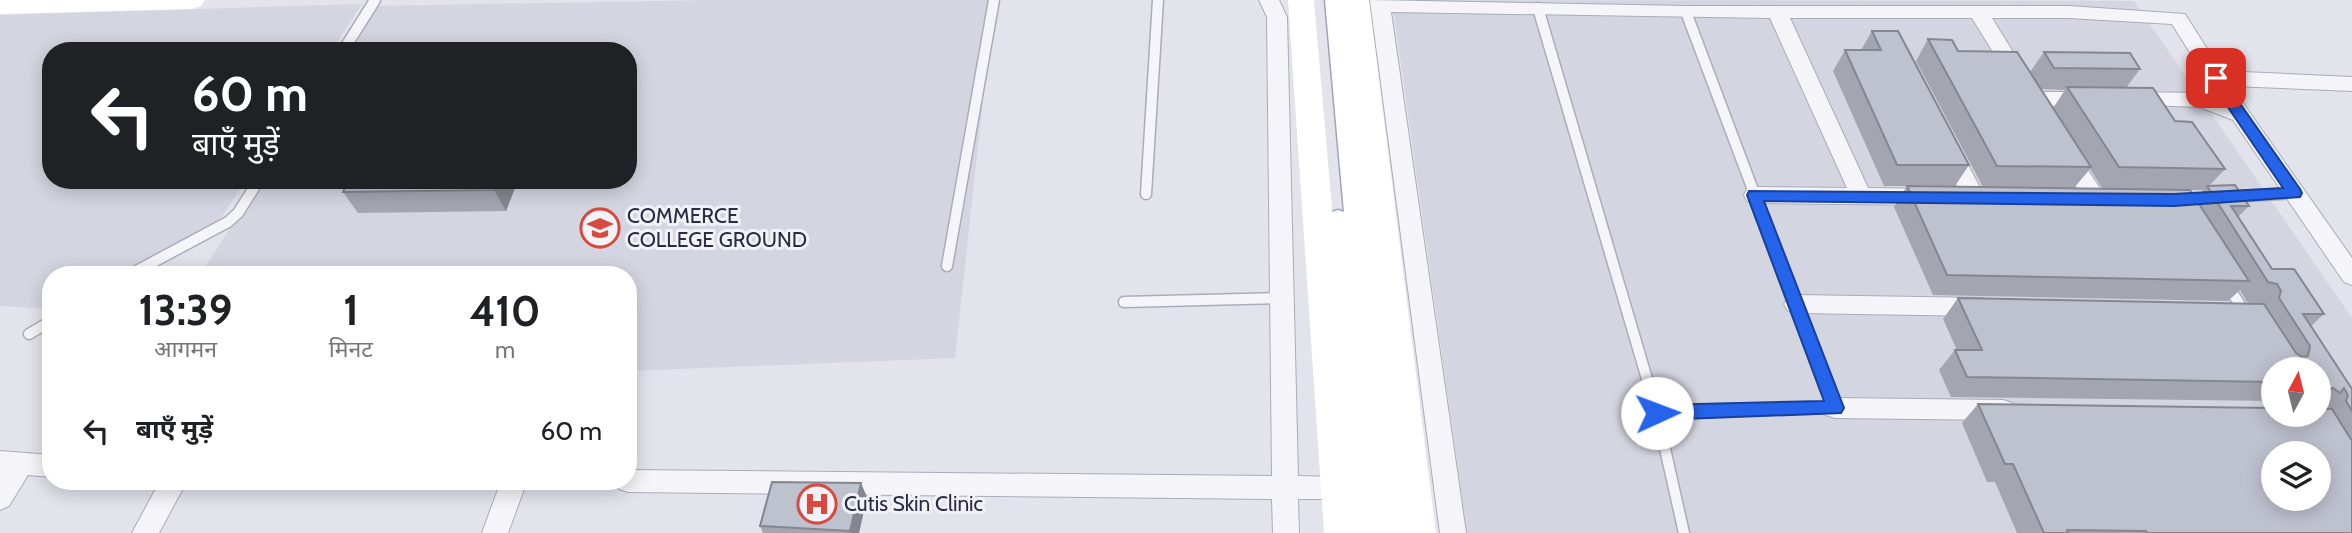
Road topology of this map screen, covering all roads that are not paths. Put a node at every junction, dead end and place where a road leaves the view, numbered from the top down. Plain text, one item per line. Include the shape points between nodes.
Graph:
1 (192, 0) edge
2 (375, 0) edge
3 (994, 0) edge
4 (1158, 0) edge
5 (1340, 0) edge
6 (1372, 2) edge
7 (1294, 4) edge
8 (1536, 4) edge
9 (0, 5) edge
10 (1949, 6) edge
11 (2065, 6) edge
12 (1686, 12) junction
13 (1777, 12) junction
14 (1877, 12) junction
15 (1978, 12) junction
16 (1889, 37) edge
17 (348, 42) edge
18 (2216, 78) junction
19 (2352, 84) edge
20 (2032, 99) junction
21 (2241, 115) junction
22 (1941, 136) edge
23 (253, 189) edge
24 (2295, 193) junction
25 (1146, 194) dead end
26 (1755, 195) junction
27 (1861, 196) junction
28 (1973, 197) junction
29 (2001, 198) edge
30 (2068, 198) edge
31 (2214, 198) edge
32 (2095, 199) junction
33 (2122, 199) edge
34 (1350, 224) junction
35 (2326, 239) junction
36 (2352, 240) edge
37 (146, 266) edge
38 (947, 266) dead end
39 (2352, 276) edge
40 (2224, 279) edge
41 (1280, 298) junction
42 (1124, 302) dead end
43 (1796, 304) junction
44 (2000, 308) edge
45 (2218, 312) edge
46 (2249, 318) joint
47 (42, 326) edge
48 (29, 334) dead end
49 (1835, 408) junction
50 (2030, 411) edge
51 (1657, 413) junction
52 (11, 463) edge
53 (42, 465) edge
54 (637, 481) edge
55 (1334, 488) junction
56 (1293, 489) junction
57 (169, 490) edge
58 (511, 490) edge
59 (0, 498) edge
60 (145, 533) edge
61 (495, 533) edge
62 (1286, 533) edge
63 (1342, 533) edge
64 (1371, 533) edge
65 (1401, 533) edge
66 (1418, 533) edge
67 (1453, 533) edge
68 (1685, 533) edge

1 - 9 street
2 - 17 lane
3 - 38 lane
4 - 25 lane
5 - 34 main road
6 - 8 street
6 - 66 street
6 - 67 street
7 - 34 main road
7 - 41 street via 1273,5 1277,17
7 - 55 street
8 - 12 street
8 - 51 lane
10 - 14 street
10 - 15 street
11 - 15 street
11 - 18 street via 2178,18
12 - 13 street
12 - 26 lane
13 - 14 street
13 - 27 street
14 - 16 street
15 - 20 street
18 - 19 street
18 - 21 street
20 - 21 street via 2202,100
20 - 32 street
21 - 24 street
22 - 28 street
23 - 37 lane via 228,222
24 - 31 lane
24 - 35 street
26 - 27 street
26 - 43 lane
27 - 28 street
28 - 29 street
30 - 32 street
32 - 33 street
34 - 64 main road
34 - 65 main road
35 - 36 street
35 - 39 street
40 - 46 lane
41 - 42 lane
41 - 56 street
43 - 44 street
43 - 49 lane
45 - 46 street
47 - 48 lane
49 - 50 street
49 - 51 lane
51 - 68 lane
52 - 53 street
52 - 59 street
54 - 56 street
55 - 56 street
55 - 63 street
56 - 62 street
57 - 60 street
58 - 61 street

